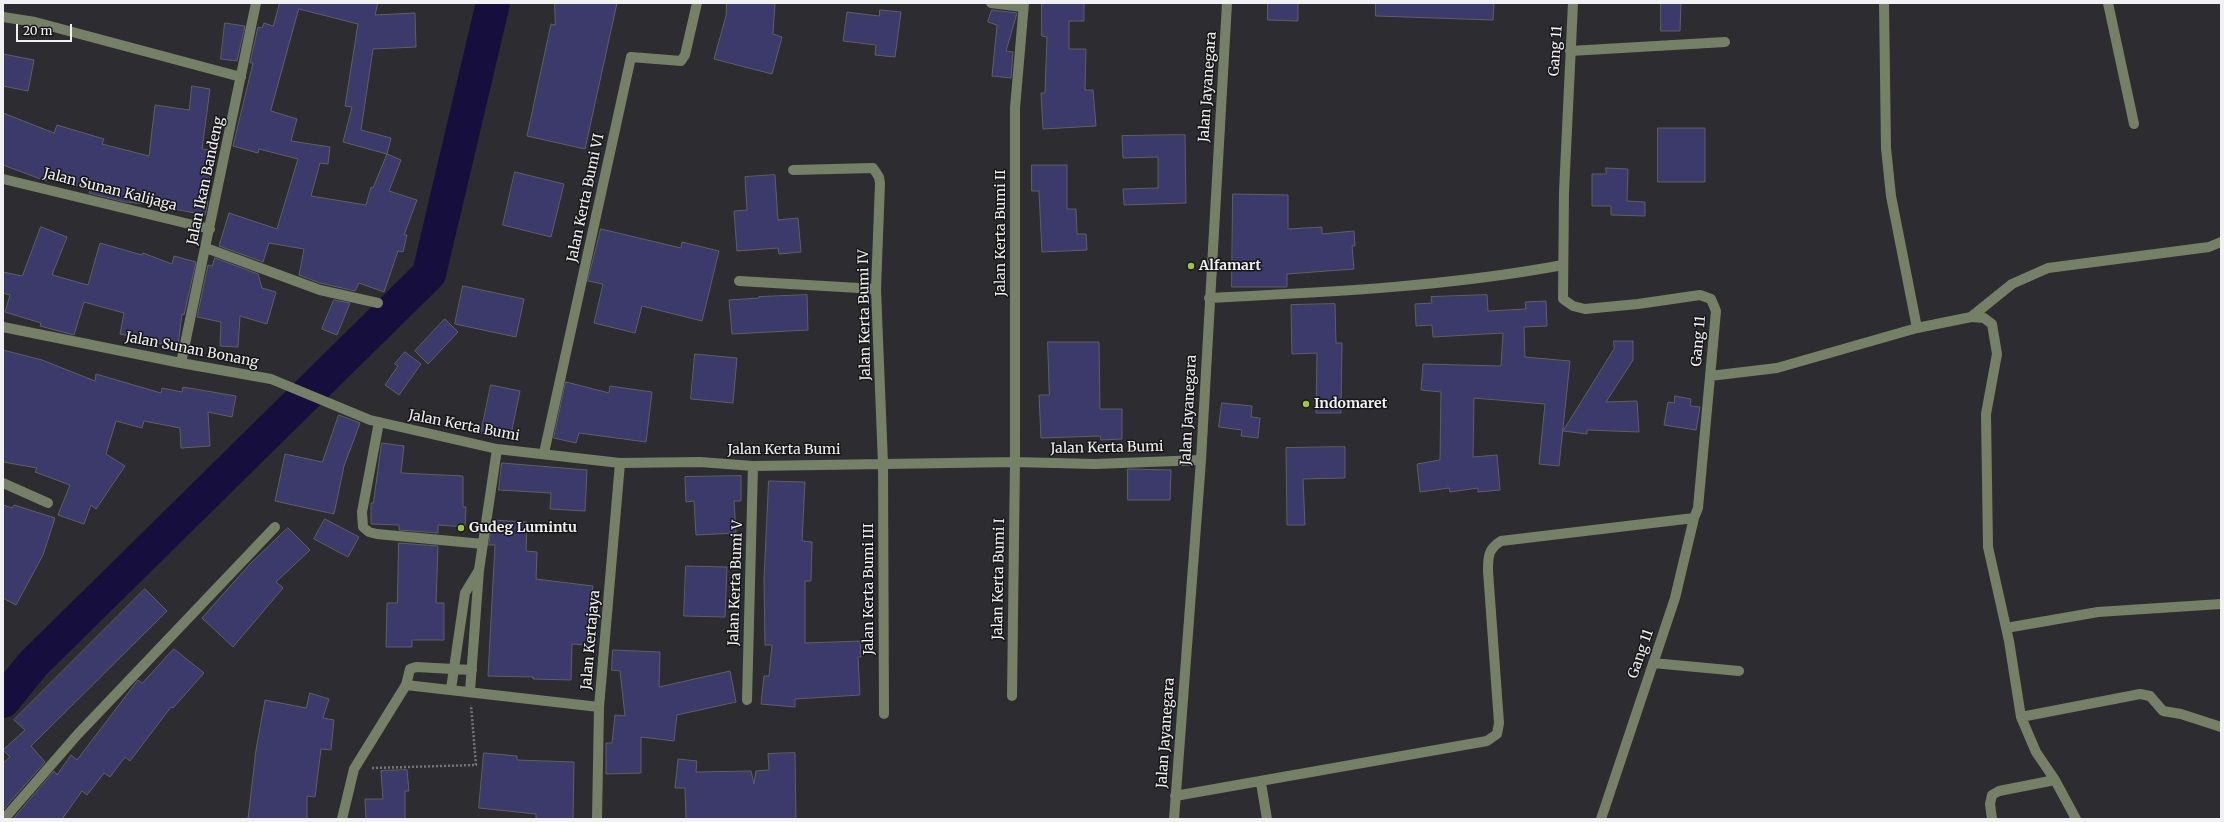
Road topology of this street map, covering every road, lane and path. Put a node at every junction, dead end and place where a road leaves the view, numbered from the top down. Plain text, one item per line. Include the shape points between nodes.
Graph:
1 (256, 3) edge
2 (698, 3) edge
3 (991, 3) edge
4 (1227, 3) edge
5 (1574, 3) edge
6 (1884, 3) edge
7 (2108, 3) edge
8 (1023, 5) edge
9 (3, 17) edge
10 (1724, 42) dead end
11 (1570, 51) junction
12 (241, 77) junction
13 (2134, 124) dead end
14 (793, 170) dead end
15 (3, 179) edge
16 (210, 229) junction
17 (2221, 242) edge
18 (206, 248) junction
19 (1563, 265) junction
20 (739, 281) dead end
21 (876, 289) junction
22 (1209, 298) junction
23 (378, 303) dead end
24 (1971, 317) junction
25 (3, 327) edge
26 (1917, 328) junction
27 (181, 363) junction
28 (1710, 376) junction
29 (374, 421) junction
30 (496, 449) junction
31 (544, 453) junction
32 (1201, 460) junction
33 (1015, 462) junction
34 (620, 463) junction
35 (883, 464) junction
36 (753, 466) junction
37 (3, 483) edge
38 (48, 504) dead end
39 (1694, 518) junction
40 (275, 528) dead end
41 (483, 544) junction
42 (479, 570) junction
43 (2221, 604) edge
44 (2006, 628) junction
45 (1653, 663) junction
46 (453, 668) junction
47 (472, 670) junction
48 (1739, 670) dead end
49 (406, 685) junction
50 (451, 689) junction
51 (470, 691) junction
52 (1012, 696) dead end
53 (747, 700) dead end
54 (599, 707) junction
55 (884, 714) dead end
56 (2021, 717) junction
57 (2221, 727) edge
58 (354, 769) junction
59 (2055, 780) junction
60 (1261, 783) junction
61 (1175, 796) junction
62 (4, 819) edge
63 (342, 819) edge
64 (598, 819) edge
65 (1174, 819) edge
66 (1267, 819) edge
67 (1601, 819) edge
68 (1992, 819) edge
69 (2076, 819) edge

1 - 12 street, Jalan Ikan Bandeng
2 - 31 street, Jalan Kerta Bumi VI via 685,55 681,61 631,57
3 - 8 street
4 - 22 street, Jalan Jayanegara
5 - 11 street, Gang 11
6 - 26 street via 1886,148 1891,196
7 - 13 street
8 - 33 street, Jalan Kerta Bumi II via 1015,108
9 - 12 street via 35,22
10 - 11 street
11 - 19 street, Gang 11
12 - 16 street, Jalan Ikan Bandeng
14 - 21 street, Jalan Kerta Bumi IV via 873,168 880,183
15 - 16 street, Jalan Sunan Kalijaga
16 - 18 street, Jalan Ikan Bandeng
17 - 24 street via 2209,247 2048,268 2012,284
18 - 23 street via 320,290
18 - 27 street, Jalan Ikan Bandeng
19 - 22 street via 1496,278 1409,287
19 - 28 street, Gang 11 via 1563,299 1573,306 1585,309 1700,295 1711,299 1716,311
20 - 21 street
21 - 35 street, Jalan Kerta Bumi IV
22 - 32 street, Jalan Jayanegara
24 - 26 street
24 - 44 street via 1984,318 1992,324 1997,354 1986,414 1988,547
25 - 27 street, Jalan Sunan Bonang
26 - 28 street via 1777,368
27 - 29 street, Jalan Sunan Bonang via 270,379
28 - 39 street, Gang 11 via 1698,508
29 - 30 street, Jalan Kerta Bumi
29 - 41 street via 362,512 363,527 376,534
30 - 31 street, Jalan Kerta Bumi
30 - 41 street
31 - 34 street, Jalan Kerta Bumi
32 - 33 street, Jalan Kerta Bumi via 1095,464
32 - 61 street, Jalan Jayanegara
33 - 35 street, Jalan Kerta Bumi
33 - 52 street, Jalan Kerta Bumi I
34 - 36 street, Jalan Kerta Bumi via 700,462
34 - 54 street, Jalan Kertajaya
35 - 36 street, Jalan Kerta Bumi
35 - 55 street, Jalan Kerta Bumi III
36 - 53 street, Jalan Kerta Bumi V
37 - 38 street
39 - 45 street, Gang 11 via 1675,598
39 - 60 street via 1501,541 1493,546 1489,553 1488,571 1499,723 1497,734 1493,738
40 - 62 street via 78,734
41 - 42 street
42 - 46 street via 465,593
42 - 47 street
43 - 44 street via 2098,612
44 - 56 street
45 - 48 street
45 - 67 street, Gang 11
46 - 47 street
46 - 49 street via 410,669
46 - 50 street
47 - 51 street
49 - 50 street
49 - 58 street
50 - 51 street
51 - 54 street
51 - 58 path via 476,764
54 - 64 street, Jalan Kertajaya
56 - 57 street via 2140,694 2150,696 2163,711
56 - 59 street via 2036,752
58 - 63 street
59 - 68 street via 1999,791 1992,795
59 - 69 street
60 - 61 street
60 - 66 street
61 - 65 street, Jalan Jayanegara

